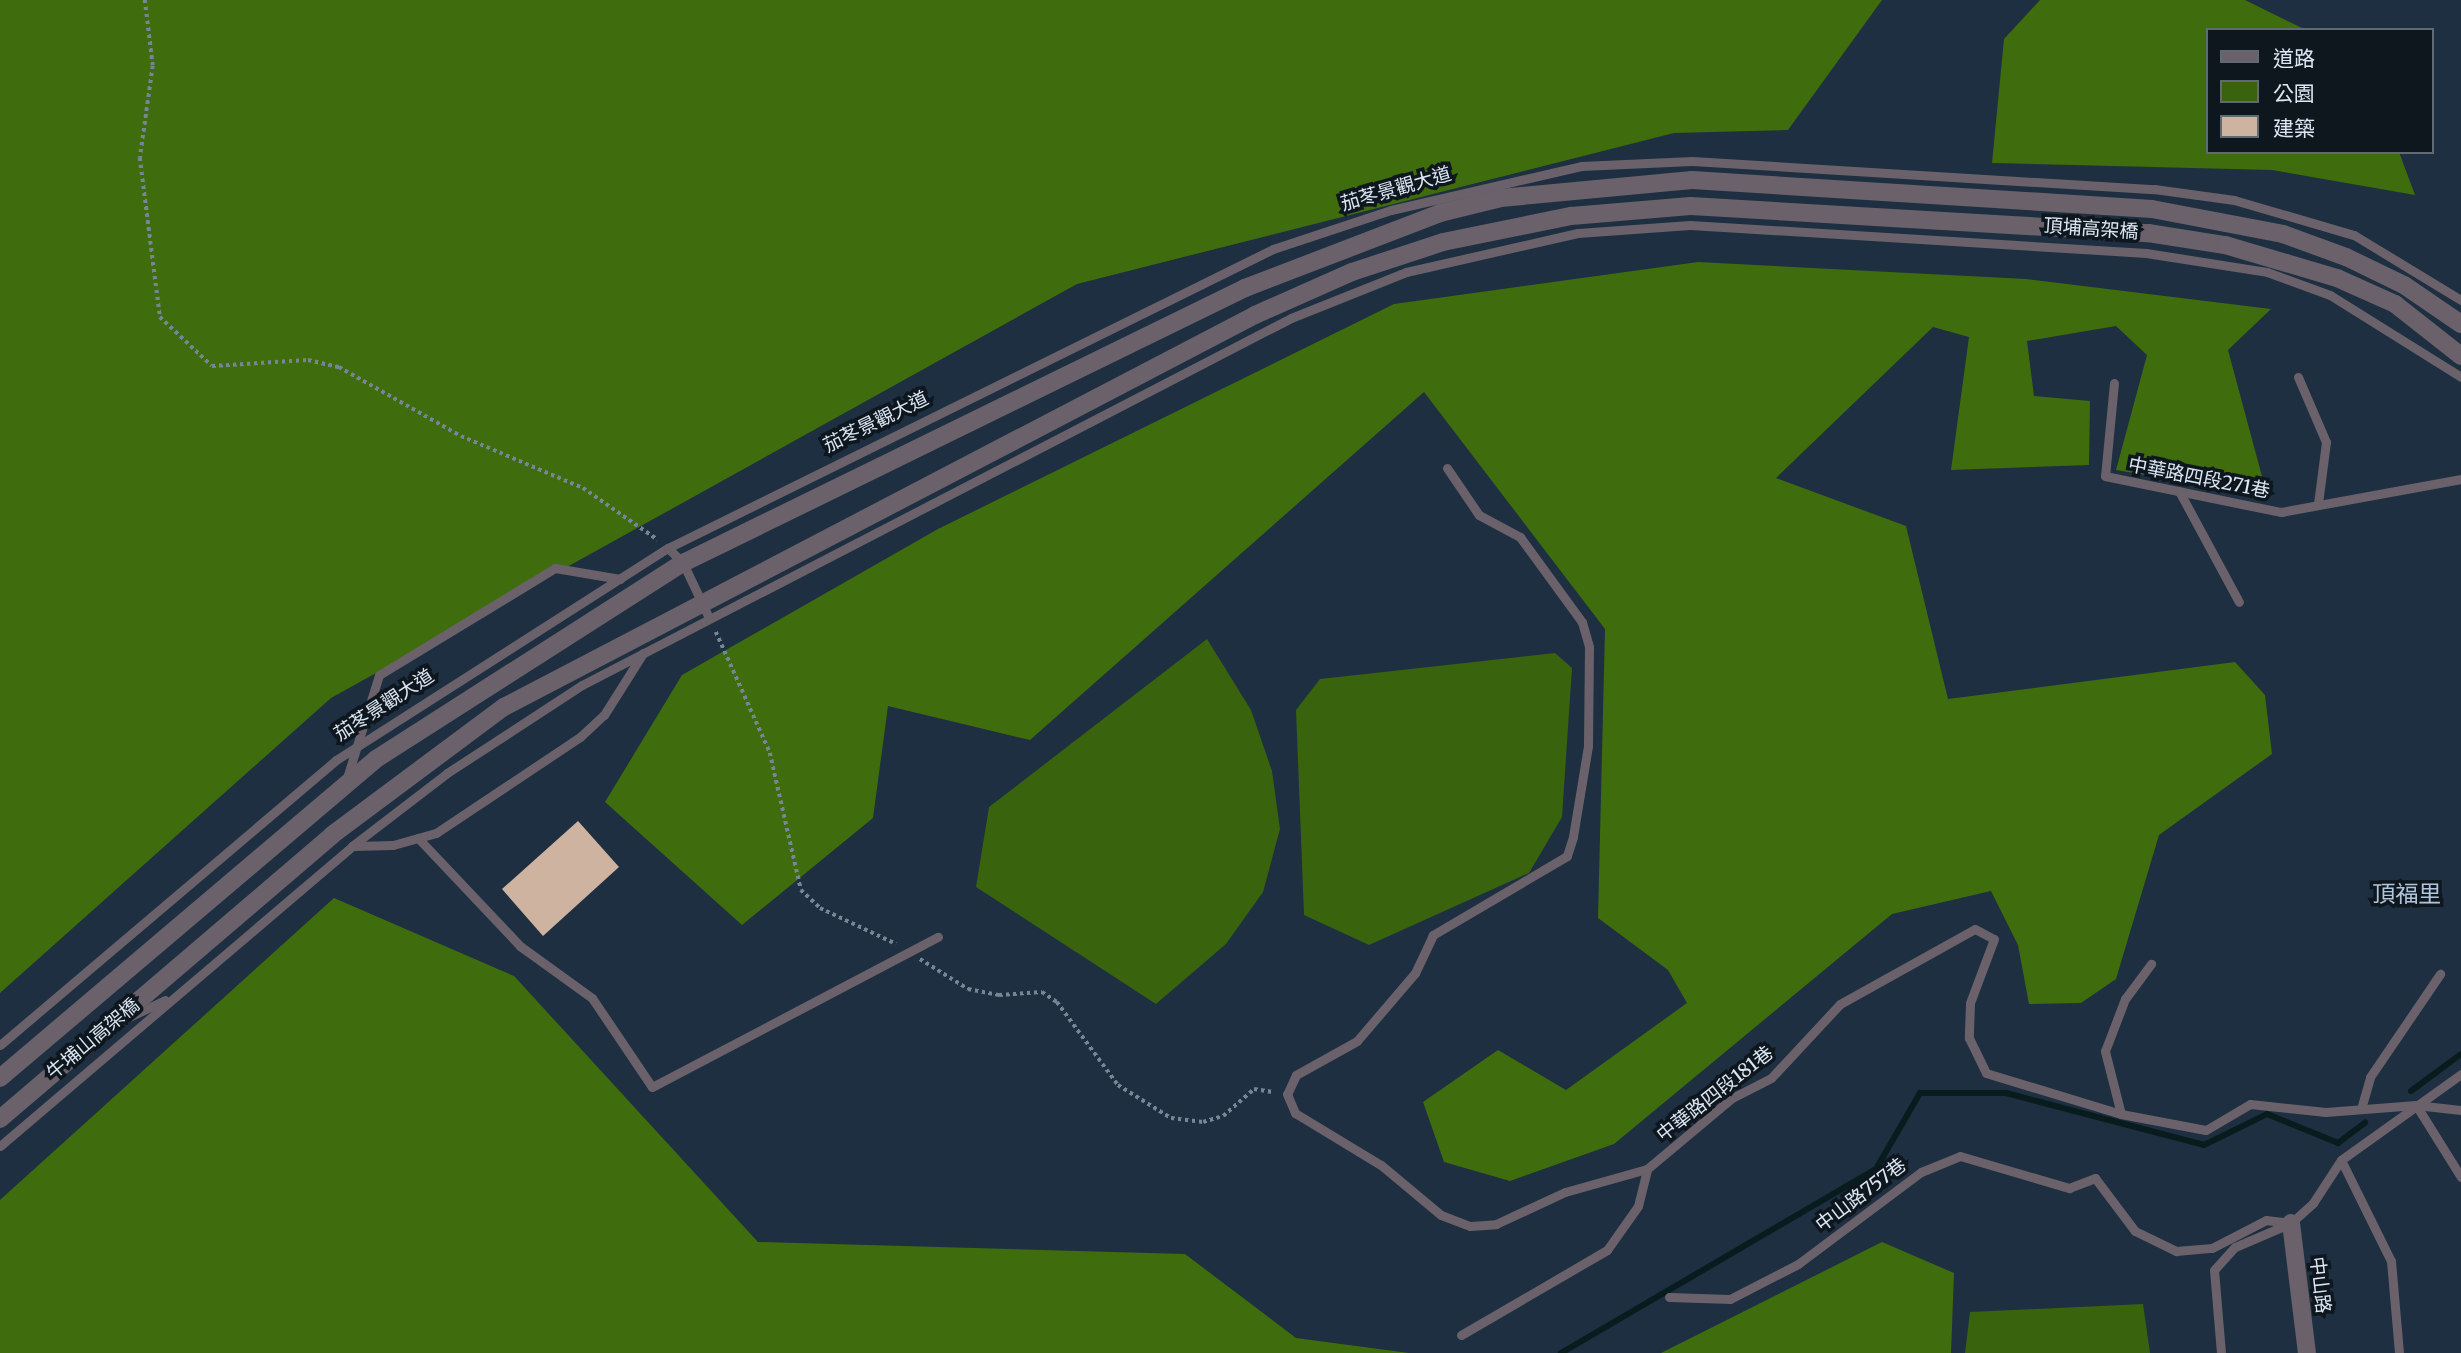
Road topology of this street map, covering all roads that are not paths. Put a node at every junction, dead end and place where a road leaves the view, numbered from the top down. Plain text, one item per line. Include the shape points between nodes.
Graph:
1 (1692, 180) joint
2 (2461, 300) edge
3 (2461, 324) edge
4 (2461, 356) edge
5 (2298, 377) dead end
6 (2461, 377) edge
7 (2115, 383) dead end
8 (1447, 468) dead end
9 (2461, 479) edge
10 (2179, 491) junction
11 (2318, 504) junction
12 (668, 548) junction
13 (683, 562) junction
14 (620, 579) junction
15 (701, 599) junction
16 (2239, 602) dead end
17 (709, 618) junction
18 (643, 653) junction
19 (353, 750) junction
20 (345, 785) junction
21 (418, 838) junction
22 (352, 846) junction
23 (179, 925) joint
24 (938, 937) dead end
25 (2151, 964) dead end
26 (2440, 974) dead end
27 (178, 994) junction
28 (110, 1027) junction
29 (0, 1045) edge
30 (2461, 1074) edge
31 (0, 1077) edge
32 (2416, 1105) junction
33 (2361, 1109) junction
34 (2461, 1110) edge
35 (2121, 1114) junction
36 (0, 1119) edge
37 (0, 1146) edge
38 (2341, 1160) junction
39 (1647, 1169) junction
40 (2461, 1177) edge
41 (2291, 1223) junction
42 (1669, 1297) dead end
43 (1461, 1335) dead end
44 (2221, 1353) edge
45 (2307, 1353) edge
46 (2399, 1353) edge

1 - 3 street, 頂埔高架橋 via 2152,209 2231,221 2346,257 2404,285
1 - 13 street, 茄苳景觀大道 via 1501,198 1343,246
2 - 12 lane, 茄苳景觀大道 via 2354,235 2234,200 2154,189 1692,161 1581,166 1514,180 1273,249
4 - 15 street, 頂埔高架橋 via 2395,304 2337,278 2225,245 2148,233 1691,206 1505,226 1352,272 1255,315
5 - 11 lane via 2326,442
6 - 17 lane, 頂埔高架橋 via 2380,320 2267,272 2147,253 1690,225 1578,233 1406,272 1291,318
7 - 10 lane, 中華路四段271巷 via 2105,476
8 - 39 lane, 中華路四段181巷 via 1479,515 1520,537 1582,622 1589,647 1588,746 1573,837 1567,856 1433,935 1415,973 1357,1041 1296,1074 1287,1094 1295,1113 1381,1165 1441,1215 1470,1226 1496,1224 1565,1192
9 - 11 lane, 中華路四段271巷
10 - 11 lane, 中華路四段271巷 via 2281,512
10 - 16 lane
12 - 13 lane
12 - 14 lane, 茄苳景觀大道
13 - 15 lane
13 - 20 street, 茄苳景觀大道 via 509,669
14 - 19 lane, 茄苳景觀大道
14 - 19 lane via 555,568 379,675
15 - 17 lane
15 - 28 street, 牛埔山高架橋 via 504,707 425,760
17 - 18 lane
18 - 21 lane via 604,715 580,737 436,833
18 - 22 lane via 447,773
19 - 20 lane
19 - 29 lane, 茄苳景觀大道
20 - 23 street, 茄苳景觀大道
21 - 22 lane
21 - 24 lane via 520,946 592,998 652,1087
22 - 27 lane, 牛埔山高架橋
23 - 31 street, 牛埔山高架橋
25 - 35 lane via 2125,999 2105,1051
26 - 33 lane via 2370,1077
27 - 28 lane
27 - 37 lane, 牛埔山高架橋
28 - 36 street, 牛埔山高架橋
30 - 32 lane
32 - 33 lane, 中華路四段181巷
32 - 34 lane, 中華路四段181巷
32 - 38 lane
32 - 40 lane
33 - 35 lane, 中華路四段181巷 via 2250,1104 2206,1130
35 - 39 lane, 中華路四段181巷 via 1986,1073 1969,1038 1970,1003 1994,939 1975,929 1840,1004 1771,1078 1732,1098
38 - 41 lane via 2313,1203
38 - 46 lane via 2391,1261
39 - 43 lane via 1638,1206 1607,1250
41 - 42 lane, 中山路757巷 via 2266,1220 2212,1248 2176,1251 2135,1231 2095,1178 2069,1188 1959,1156 1921,1172 1798,1264 1730,1299
41 - 44 lane via 2235,1247 2214,1270
41 - 45 street, 中山路

